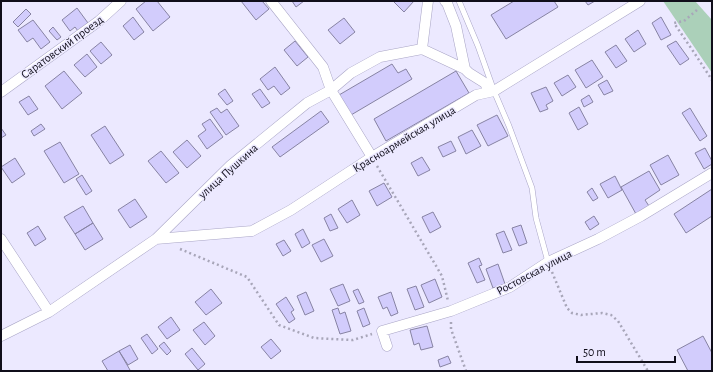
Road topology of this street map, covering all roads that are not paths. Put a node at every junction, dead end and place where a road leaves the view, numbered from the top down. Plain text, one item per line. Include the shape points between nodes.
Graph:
1 (121, 1) edge
2 (271, 1) edge
3 (428, 1) edge
4 (445, 1) edge
5 (459, 1) edge
6 (640, 1) edge
7 (422, 49) junction
8 (465, 69) junction
9 (331, 90) junction
10 (491, 91) junction
11 (1, 92) edge
12 (372, 157) junction
13 (712, 173) edge
14 (1, 239) edge
15 (156, 239) junction
16 (548, 262) junction
17 (49, 312) junction
18 (1, 336) edge
19 (387, 346) dead end

1 - 11 street, Саратовский проезд via 99,21
2 - 9 street via 323,67
3 - 7 street
4 - 8 street via 456,26
5 - 10 lane via 478,46
6 - 10 street, Красноармейская улица
7 - 8 street
7 - 9 street, улица Пушкина via 380,57 351,74
8 - 10 street via 485,83
9 - 12 street
9 - 15 street, улица Пушкина via 307,103 231,165
10 - 12 street, Красноармейская улица via 476,95
10 - 16 lane via 509,126 532,188 536,218
12 - 15 street, Красноармейская улица via 291,210 252,231
13 - 16 street, Ростовская улица via 635,220
14 - 17 street
15 - 17 street, улица Пушкина
16 - 19 street, Ростовская улица via 510,287 451,311 382,331
17 - 18 street, улица Пушкина

